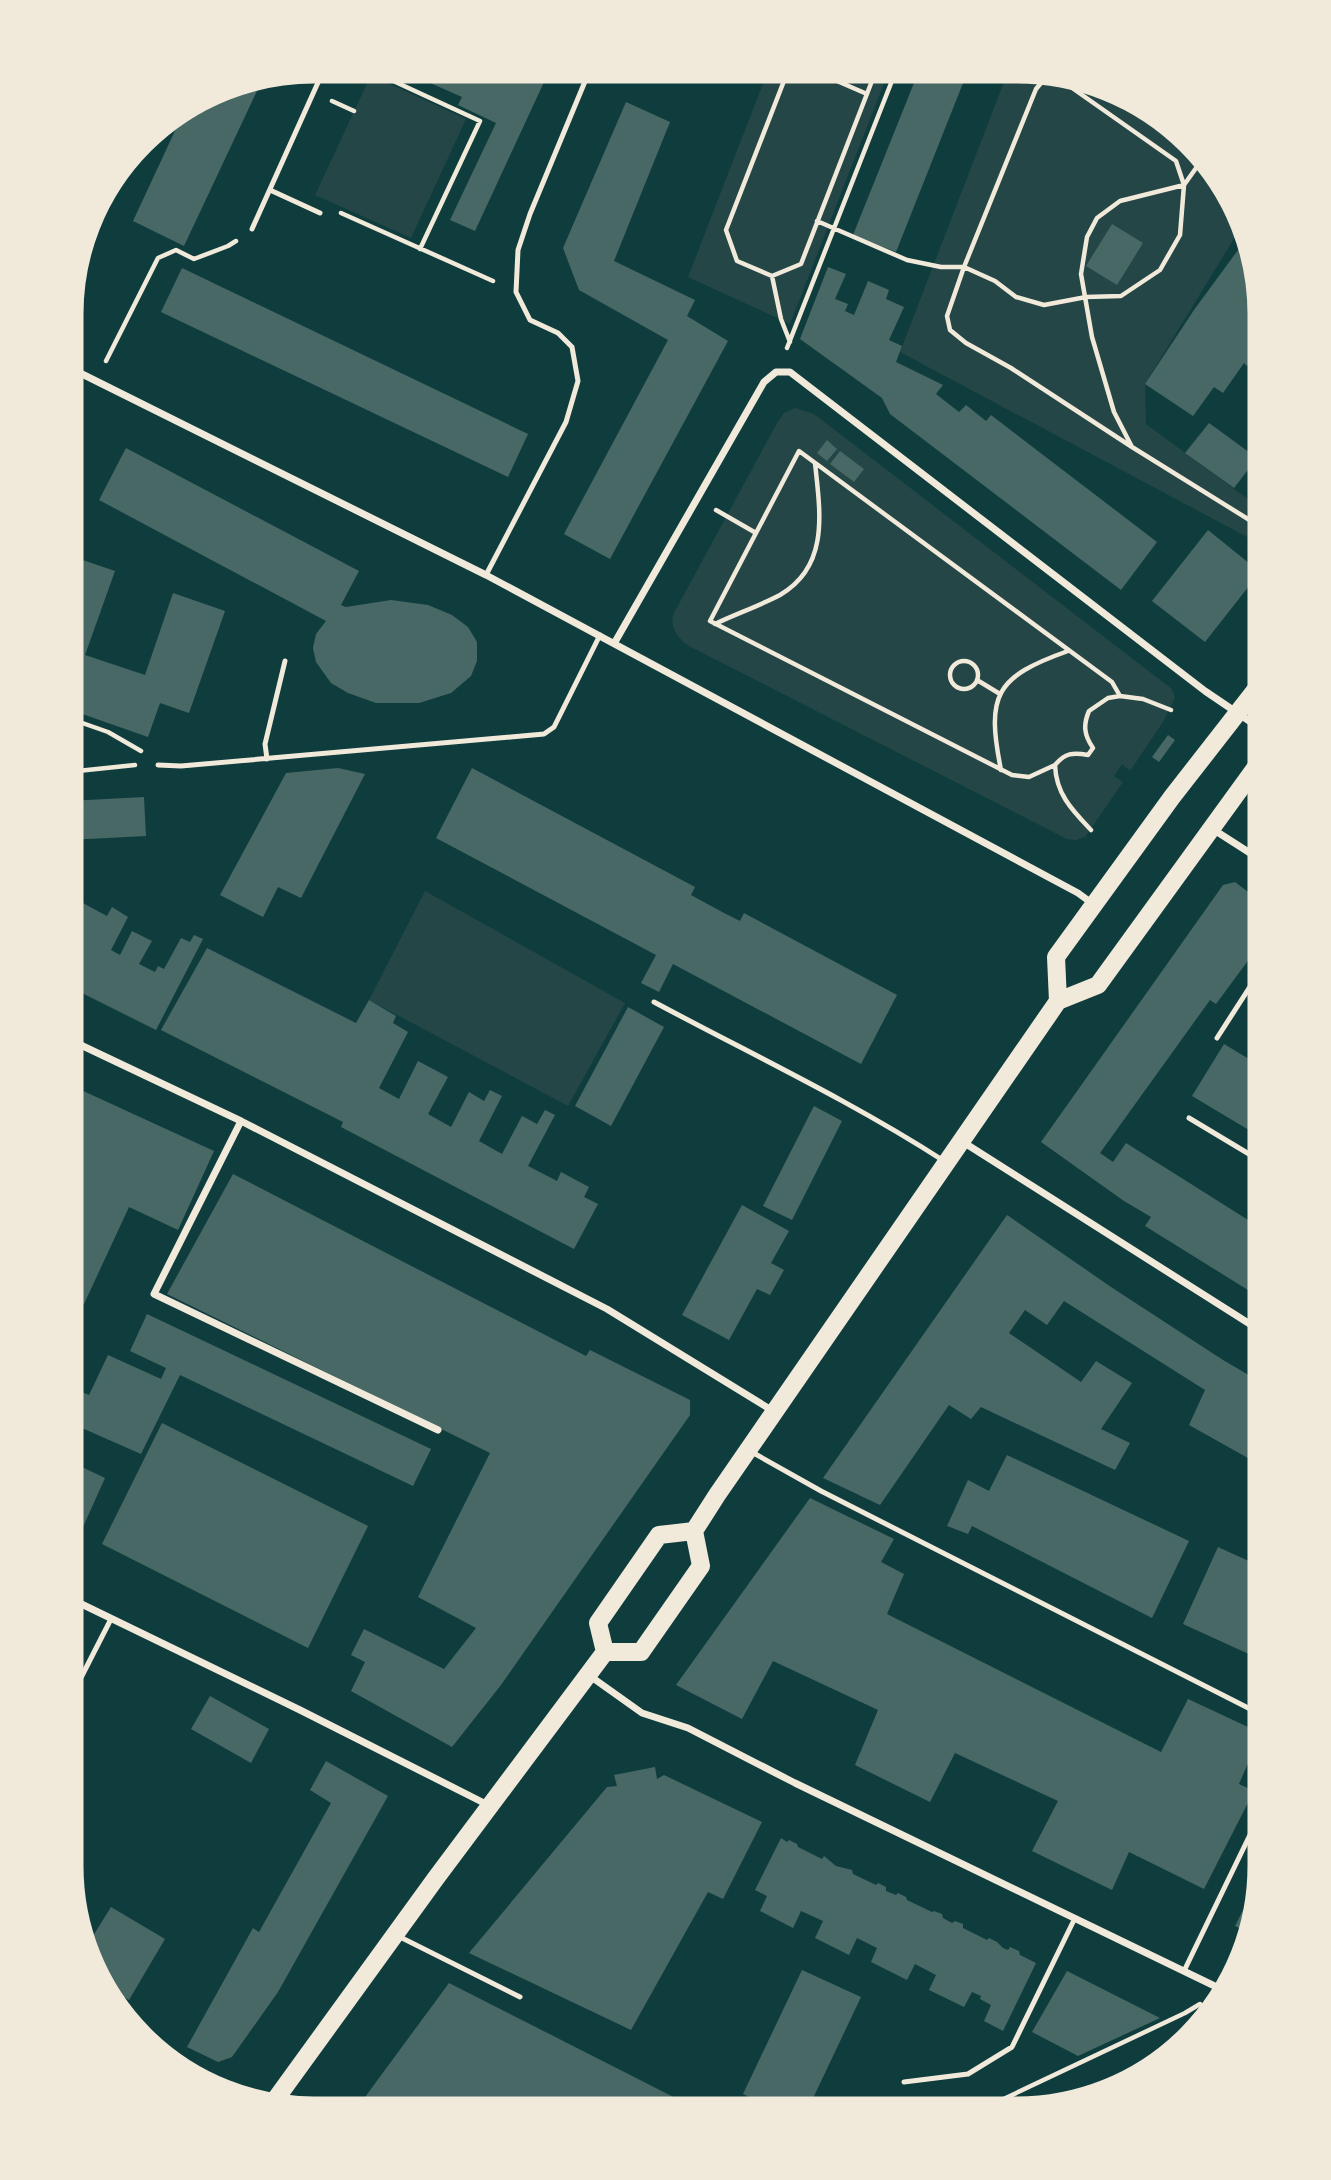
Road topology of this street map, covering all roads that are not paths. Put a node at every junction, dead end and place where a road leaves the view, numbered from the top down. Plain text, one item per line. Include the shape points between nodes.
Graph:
1 (319, 79) edge
2 (586, 79) edge
3 (270, 190) junction
4 (320, 213) road end
5 (252, 229) road end
6 (79, 372) edge
7 (486, 575) junction
8 (600, 635) junction
9 (615, 642) junction
10 (285, 661) dead end
11 (1252, 696) edge
12 (1240, 713) junction
13 (1252, 722) edge
14 (267, 759) junction
15 (159, 764) road end
16 (1252, 772) edge
17 (1211, 828) junction
18 (1252, 854) edge
19 (1093, 904) junction
20 (1252, 984) edge
21 (1058, 1001) junction
22 (653, 1002) dead end
23 (1217, 1038) dead end
24 (79, 1043) edge
25 (1189, 1118) dead end
26 (241, 1121) junction
27 (961, 1141) junction
28 (1252, 1156) edge
29 (947, 1163) junction
30 (1252, 1325) edge
31 (774, 1411) junction
32 (438, 1430) dead end
33 (747, 1449) junction
34 (694, 1531) junction
35 (79, 1603) edge
36 (111, 1619) junction
37 (605, 1652) junction
38 (589, 1675) junction
39 (79, 1682) edge
40 (1252, 1710) edge
41 (491, 1807) junction
42 (1252, 1831) edge
43 (1075, 1918) junction
44 (395, 1935) junction
45 (1184, 1971) junction
46 (1218, 1988) edge
47 (520, 1997) dead end
48 (904, 2082) dead end
49 (277, 2098) edge

1 - 3 lane
2 - 7 lane via 518,250 516,292 530,320 558,333 572,347 578,381 566,422
3 - 4 lane
3 - 5 lane
6 - 7 street
7 - 8 street
8 - 9 street
8 - 14 lane via 554,727 544,734
9 - 12 street via 764,382 776,372 790,372 1205,691
9 - 19 street
10 - 14 lane via 265,744
11 - 12 main road
12 - 13 street
12 - 19 main road
14 - 15 lane
16 - 17 main road
17 - 18 street
17 - 21 main road via 1098,985
19 - 21 main road via 1056,957
20 - 23 lane
21 - 27 main road
22 - 29 lane via 847,1103
24 - 26 street
25 - 28 lane
26 - 31 street via 607,1309
26 - 32 street via 154,1294
27 - 29 main road
27 - 30 street
29 - 31 main road
31 - 33 main road
33 - 34 main road
33 - 40 lane
34 - 37 main road via 659,1535 598,1623
34 - 37 main road via 701,1566 655,1633 641,1651
35 - 36 street
36 - 39 lane
36 - 41 street
37 - 38 main road
38 - 41 main road
38 - 43 street via 642,1713 688,1728
41 - 44 main road
42 - 45 lane
43 - 45 street
43 - 48 lane via 1012,2047 968,2074
44 - 47 lane
44 - 49 main road
45 - 46 street

